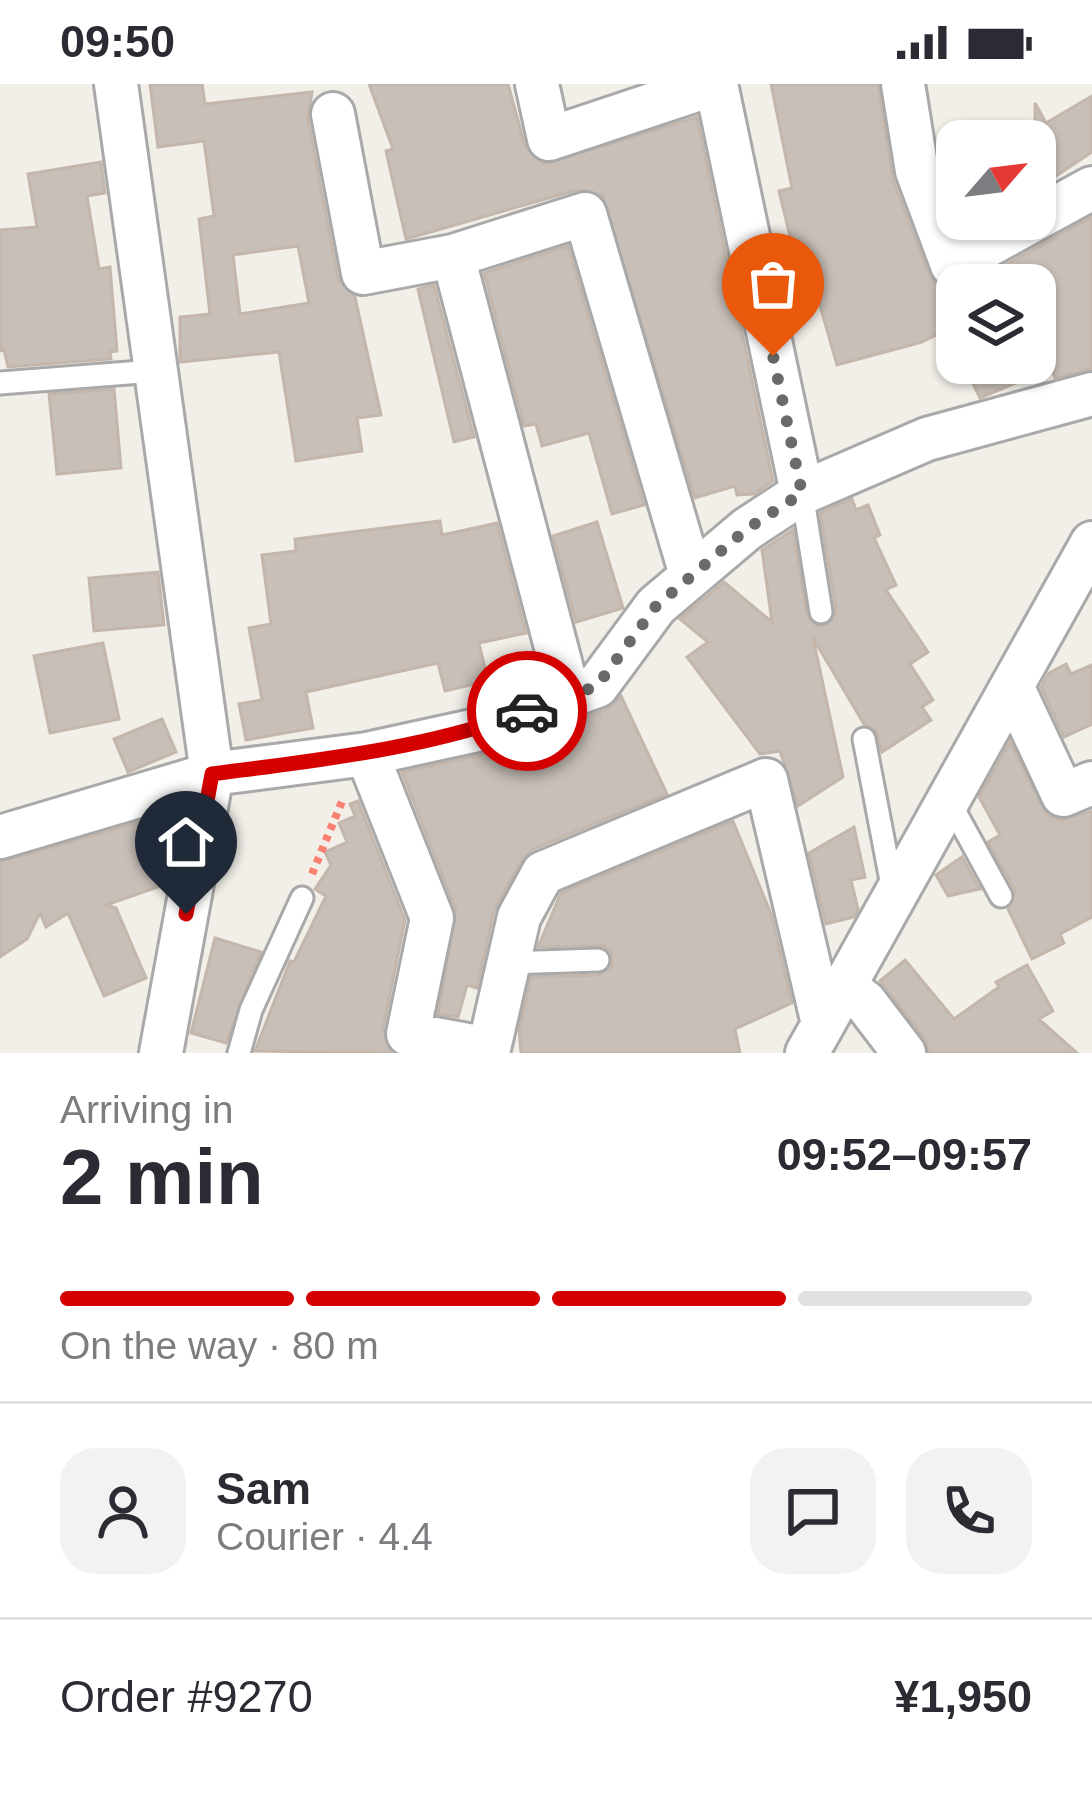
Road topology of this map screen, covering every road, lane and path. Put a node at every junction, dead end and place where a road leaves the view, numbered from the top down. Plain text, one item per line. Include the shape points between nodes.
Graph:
1 (116, 84) edge
2 (537, 84) edge
3 (715, 84) edge
4 (903, 84) edge
5 (333, 114) dead end
6 (1092, 188) edge
7 (453, 256) junction
8 (154, 371) junction
9 (0, 383) edge
10 (1092, 394) edge
11 (802, 493) junction
12 (1092, 543) edge
13 (691, 575) junction
14 (821, 612) dead end
15 (1012, 686) junction
16 (568, 696) junction
17 (864, 739) dead end
18 (367, 754) junction
19 (212, 774) junction
20 (1092, 783) edge
21 (948, 800) junction
22 (0, 837) edge
23 (894, 896) junction
24 (1001, 896) dead end
25 (302, 898) joint
26 (598, 960) dead end
27 (508, 963) junction
28 (855, 994) junction
29 (815, 1039) edge
30 (404, 1043) edge
31 (488, 1051) edge
32 (161, 1053) edge
33 (239, 1053) edge
34 (868, 1053) edge
35 (904, 1053) edge

1 - 8 street
2 - 3 street via 549,139
3 - 11 street
4 - 6 street via 917,172 952,265
5 - 7 street via 363,273
7 - 13 street via 585,214
7 - 16 street
8 - 9 lane
8 - 19 street
10 - 11 street via 927,439
11 - 13 street
11 - 14 lane
12 - 15 street
13 - 16 street via 656,606 597,686
15 - 20 street via 1064,795
15 - 21 street
16 - 18 street via 477,730
17 - 23 lane
18 - 19 street
18 - 25 path
18 - 30 street via 432,918
19 - 22 street
19 - 32 street
21 - 23 street
21 - 24 lane
23 - 28 street
25 - 33 lane
26 - 27 lane
27 - 29 street via 519,916 543,873 766,780
27 - 31 street
28 - 29 street
28 - 34 street via 848,1023
28 - 35 street
30 - 31 street

